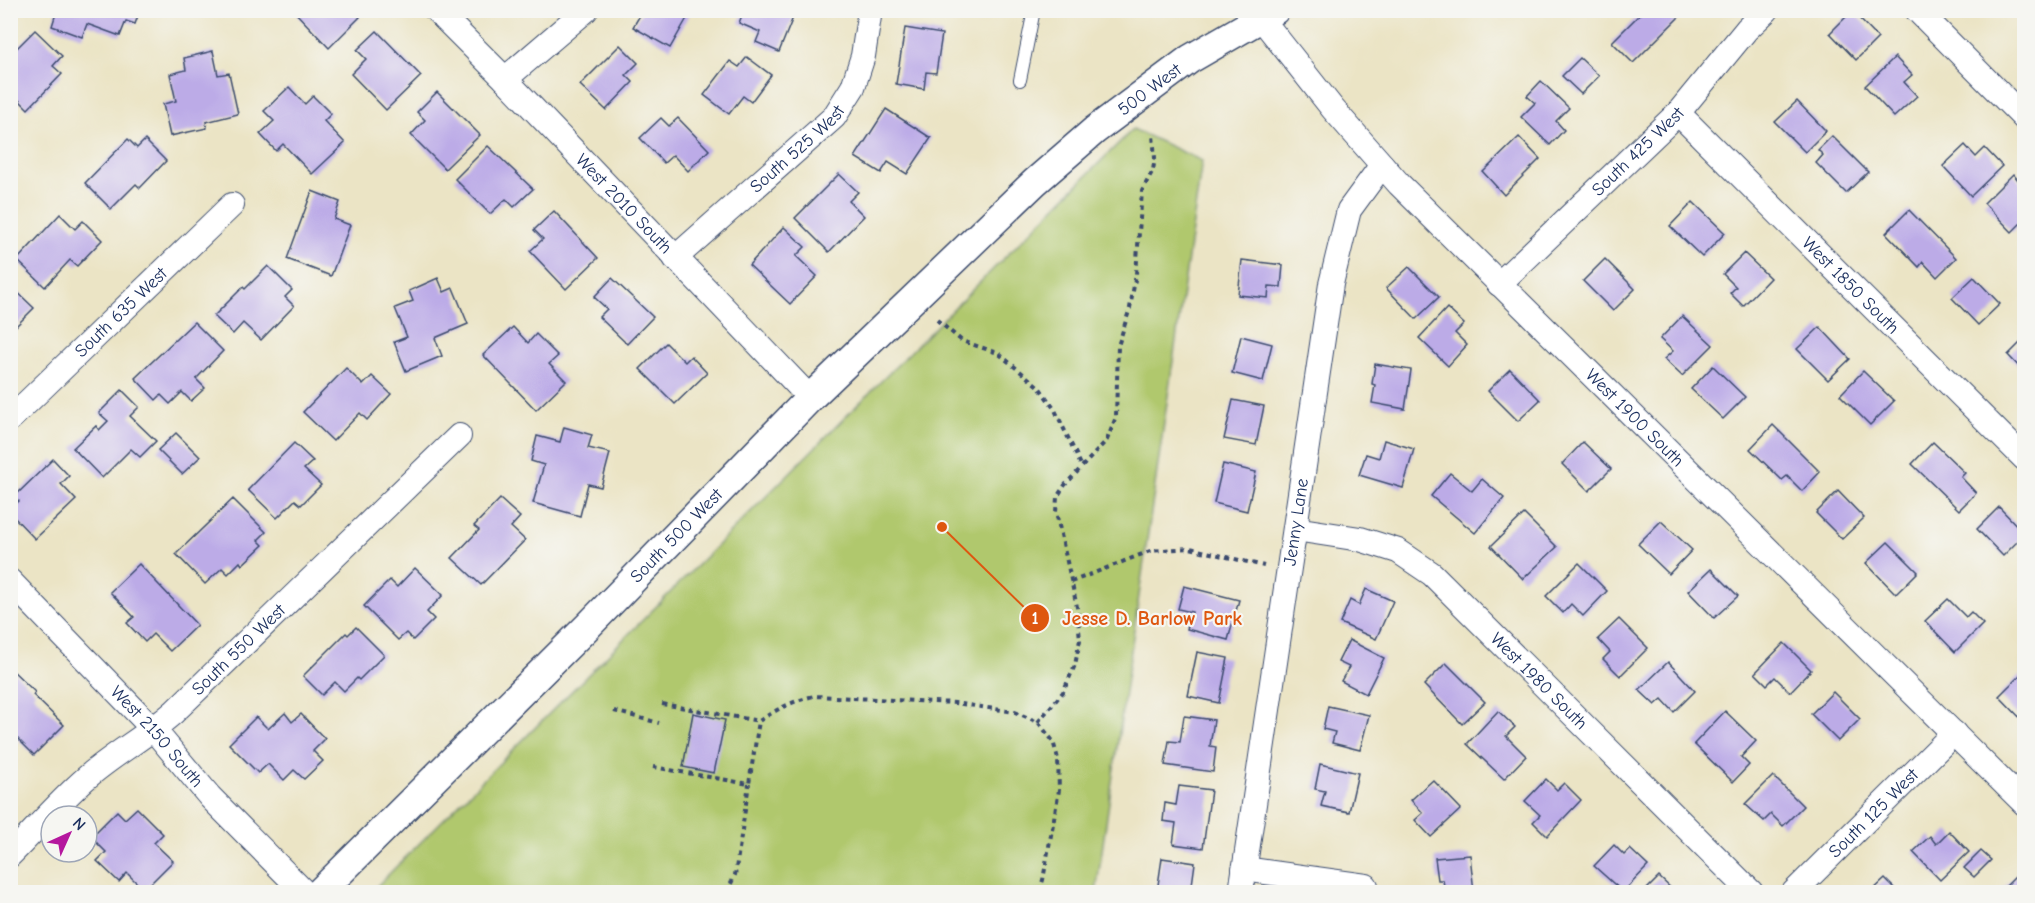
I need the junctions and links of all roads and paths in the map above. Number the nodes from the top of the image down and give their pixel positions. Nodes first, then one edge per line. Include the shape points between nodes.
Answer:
1 (436, 10) edge
2 (585, 10) edge
3 (870, 10) edge
4 (1034, 10) edge
5 (1767, 10) edge
6 (1917, 10) edge
7 (1268, 14) edge
8 (505, 79) junction
9 (1020, 80) dead end
10 (1678, 113) junction
11 (2025, 118) edge
12 (1153, 135) dead end
13 (1382, 165) junction
14 (1035, 182) joint
15 (232, 205) dead end
16 (675, 258) junction
17 (1499, 284) junction
18 (937, 320) dead end
19 (810, 398) junction
20 (10, 419) edge
21 (459, 436) dead end
22 (2025, 458) edge
23 (1082, 467) junction
24 (1295, 529) junction
25 (1264, 566) dead end
26 (10, 581) edge
27 (1071, 582) junction
28 (662, 704) dead end
29 (614, 711) dead end
30 (759, 721) junction
31 (1038, 722) junction
32 (659, 723) dead end
33 (154, 730) junction
34 (1954, 733) junction
35 (653, 767) dead end
36 (749, 784) junction
37 (2025, 803) edge
38 (10, 855) edge
39 (1244, 869) junction
40 (1366, 886) dead end
41 (304, 892) edge
42 (320, 892) edge
43 (727, 892) edge
44 (1039, 892) edge
45 (1241, 892) edge
46 (1751, 892) edge
47 (1794, 892) edge

1 - 8 street, West 2010 South
2 - 8 street
3 - 16 street, South 525 West via 863,56 853,87 834,117
4 - 9 lane
5 - 10 street, South 425 West
6 - 11 street
7 - 13 street, West 1900 South via 1333,109
7 - 14 street, 500 West via 1190,59 1095,130
8 - 16 street, West 2010 South
10 - 17 street, South 425 West
10 - 22 street, West 1850 South
12 - 23 path via 1154,170 1142,192 1136,274 1118,346 1116,417 1107,440
13 - 17 street, West 1900 South
13 - 24 street, Jenny Lane via 1348,210 1331,284
14 - 19 street, South 500 West
15 - 20 street, South 635 West
16 - 19 street, West 2010 South
17 - 34 street, West 1900 South
18 - 23 path via 962,341 998,353 1039,387 1055,410
19 - 42 street, South 500 West
21 - 33 street, South 550 West
23 - 27 path via 1057,497 1056,512
24 - 39 street, Jenny Lane
24 - 46 street, West 1980 South via 1360,539 1398,550 1432,574
25 - 27 path via 1190,548 1150,550
26 - 33 street, West 2150 South
27 - 31 path via 1080,640 1075,665 1063,692
28 - 30 path
29 - 32 path
30 - 31 path via 786,705 814,696 955,703 1015,712
30 - 36 path
31 - 44 path via 1053,741 1059,790
33 - 38 street, South 550 West via 85,779
33 - 41 street, West 2150 South via 210,797
34 - 37 street, West 1900 South
34 - 47 street, South 125 West
35 - 36 path
36 - 43 path via 735,875
39 - 40 street
39 - 45 street, Jenny Lane

